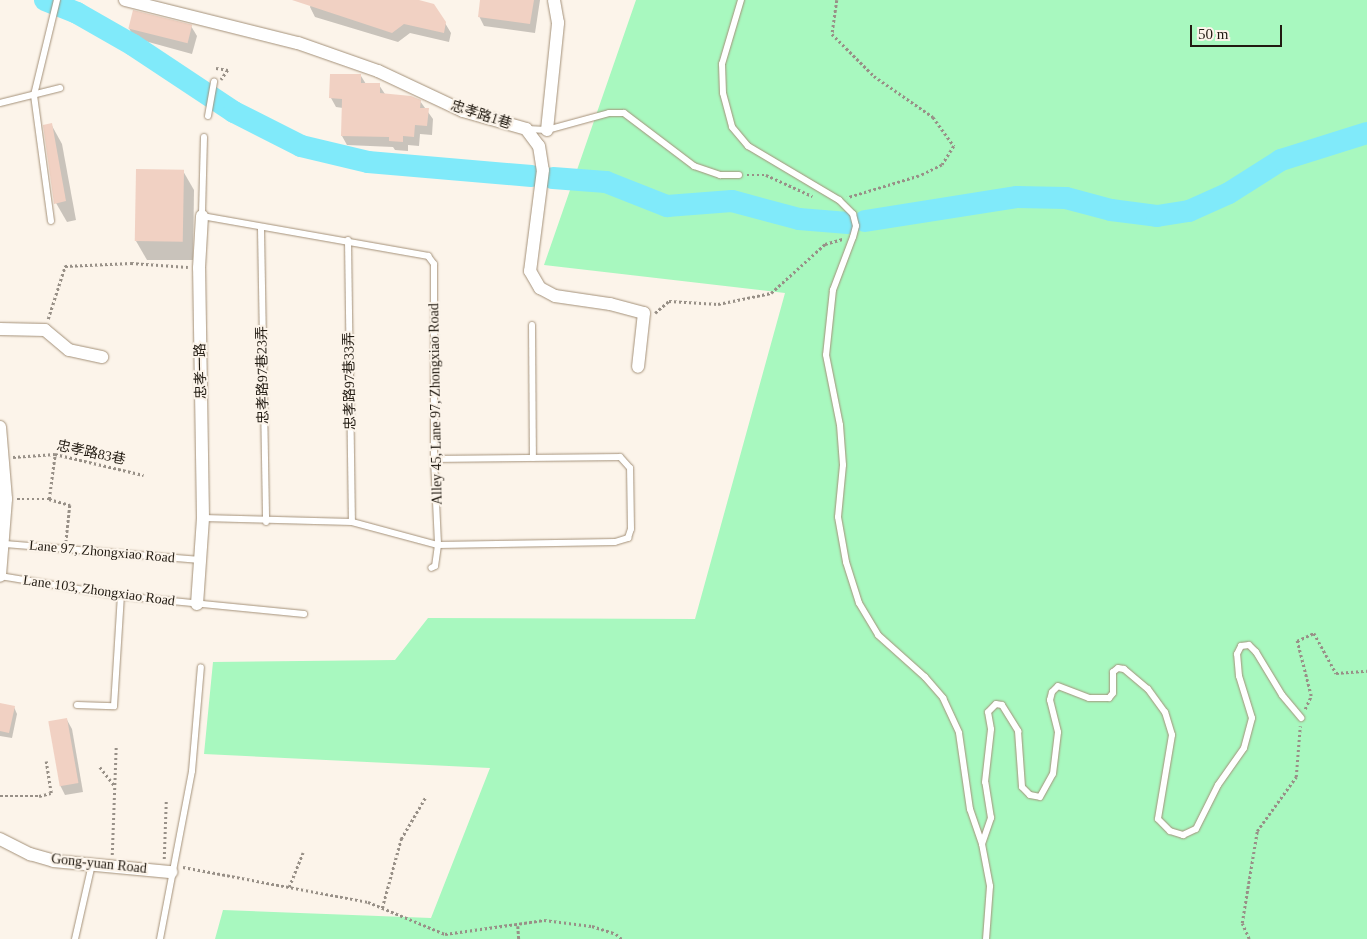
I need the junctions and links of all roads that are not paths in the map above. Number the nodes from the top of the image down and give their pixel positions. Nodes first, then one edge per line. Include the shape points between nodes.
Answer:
1 (57, 0) edge
2 (125, 0) edge
3 (554, 0) edge
4 (741, 0) edge
5 (214, 82) road end
6 (60, 88) dead end
7 (34, 94) junction
8 (0, 103) edge
9 (208, 116) dead end
10 (526, 130) junction
11 (548, 130) junction
12 (204, 137) dead end
13 (739, 175) road end
14 (202, 216) junction
15 (51, 221) dead end
16 (261, 229) junction
17 (348, 240) junction
18 (532, 325) dead end
19 (0, 329) edge
20 (102, 357) dead end
21 (638, 367) dead end
22 (0, 427) edge
23 (533, 458) junction
24 (434, 460) junction
25 (203, 518) junction
26 (266, 522) junction
27 (352, 522) junction
28 (5, 544) junction
29 (438, 545) junction
30 (200, 560) junction
31 (431, 568) dead end
32 (0, 576) edge
33 (121, 596) junction
34 (197, 604) junction
35 (304, 614) dead end
36 (201, 667) dead end
37 (77, 705) dead end
38 (1302, 718) road end
39 (0, 839) edge
40 (982, 844) junction
41 (92, 864) junction
42 (168, 872) junction
43 (75, 939) edge
44 (160, 939) edge
45 (986, 939) edge

1 - 7 lane
2 - 10 street, 忠孝路1巷 via 298,43 378,71 463,111
3 - 11 street via 558,23
4 - 40 lane via 722,64 723,93 732,127 748,146 839,200 853,214 856,226 833,290 826,355 840,425 843,465 838,517 846,562 859,603 878,635 925,677 943,698 959,733 970,809
5 - 9 lane
6 - 7 lane
7 - 8 lane
7 - 15 lane
10 - 11 lane
10 - 21 street, 忠孝路1巷 via 539,146 543,170 530,271 540,288 555,296 644,313
11 - 13 lane via 609,113 624,113 694,166 720,175
12 - 14 lane, 忠孝一路
14 - 16 lane
14 - 25 street, 忠孝一路 via 199,268
16 - 17 lane
16 - 26 lane, 忠孝路97巷23弄
17 - 24 lane, Alley 45, Lane 97, Zhongxiao Road via 428,256 434,264
17 - 27 lane, 忠孝路97巷33弄
18 - 23 lane
19 - 20 street via 45,330 69,350
22 - 28 street via 6,499
23 - 24 lane
23 - 29 lane via 620,457 630,468 632,529 628,538 616,542
24 - 29 lane, Alley 45, Lane 97, Zhongxiao Road
25 - 26 lane
25 - 30 street, 忠孝一路
26 - 27 lane
27 - 29 lane
28 - 30 lane, Lane 97, Zhongxiao Road
28 - 32 street
29 - 31 lane, Alley 45, Lane 97, Zhongxiao Road via 435,566
30 - 34 street, 忠孝一路
32 - 33 lane, Lane 103, Zhongxiao Road
33 - 34 lane, Lane 103, Zhongxiao Road
33 - 37 lane via 114,706
34 - 35 lane, Lane 103, Zhongxiao Road
36 - 42 lane via 192,771
38 - 40 lane via 1282,695 1256,652 1249,644 1242,646 1237,654 1239,676 1252,718 1244,748 1218,785 1196,829 1183,835 1170,831 1158,819 1172,735 1165,712 1148,689 1124,669 1118,668 1113,672 1113,693 1109,698 1089,698 1058,686 1052,692 1050,700 1058,732 1053,774 1040,796 1030,796 1022,787 1018,731 1002,705 996,704 988,712 991,729 986,782 991,818
39 - 41 street, Gong-yuan Road via 30,854
40 - 45 lane via 990,886
41 - 42 street, Gong-yuan Road
41 - 43 lane
42 - 44 lane

